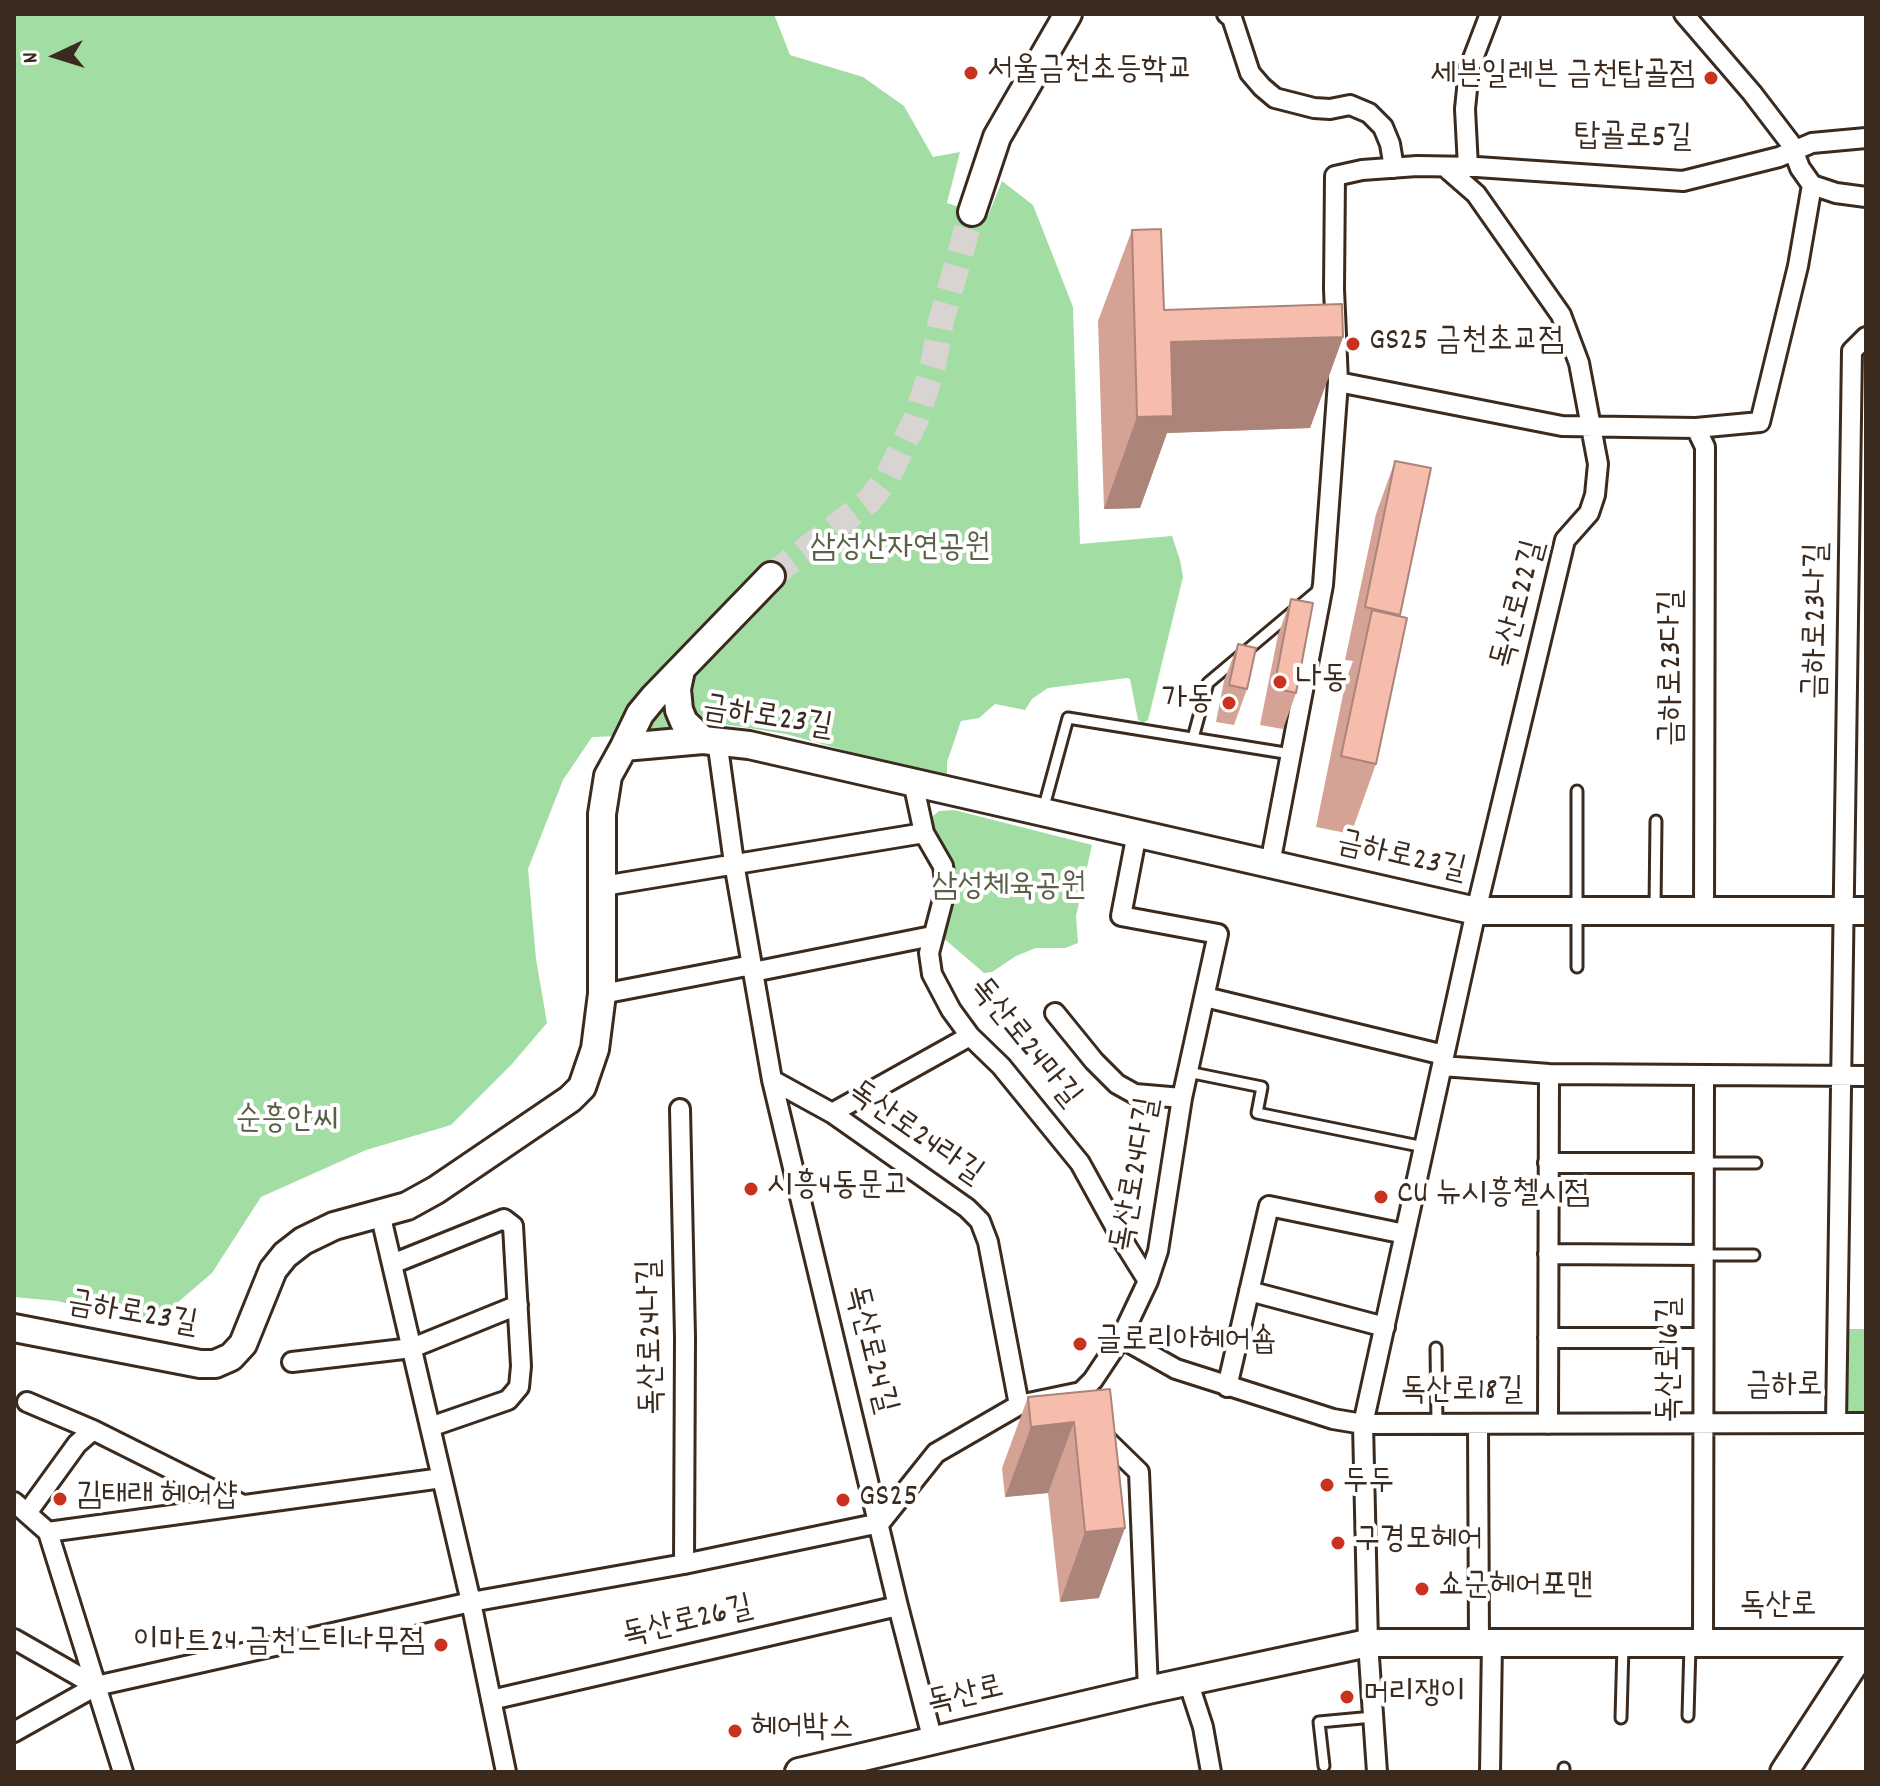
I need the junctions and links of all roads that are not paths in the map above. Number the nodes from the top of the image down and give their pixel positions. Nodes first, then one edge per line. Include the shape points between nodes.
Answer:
1 (1227, 14) edge
2 (1490, 14) edge
3 (1684, 14) edge
4 (1069, 15) edge
5 (1866, 138) edge
6 (1794, 152) junction
7 (1445, 167) junction
8 (1468, 167) junction
9 (1394, 168) junction
10 (1812, 185) junction
11 (1866, 197) edge
12 (972, 212) tunnel mouth
13 (1866, 337) edge
14 (1338, 382) junction
15 (1592, 428) junction
16 (1696, 428) junction
17 (771, 576) tunnel mouth
18 (1323, 585) junction
19 (681, 670) junction
20 (1193, 738) junction
21 (710, 740) junction
22 (624, 747) junction
23 (1291, 754) junction
24 (913, 782) junction
25 (1577, 791) dead end
26 (1043, 812) junction
27 (1656, 821) dead end
28 (924, 833) junction
29 (1137, 833) junction
30 (734, 863) junction
31 (1270, 864) junction
32 (603, 886) junction
33 (1476, 911) junction
34 (1576, 911) junction
35 (1655, 911) junction
36 (1704, 911) junction
37 (1856, 911) edge
38 (932, 936) junction
39 (1577, 967) dead end
40 (753, 968) junction
41 (602, 994) junction
42 (1205, 997) junction
43 (1055, 1013) dead end
44 (970, 1036) junction
45 (1443, 1060) junction
46 (1188, 1072) junction
47 (1549, 1074) junction
48 (1842, 1076) junction
49 (1866, 1076) edge
50 (1704, 1077) junction
51 (772, 1080) junction
52 (1182, 1098) junction
53 (680, 1109) dead end
54 (832, 1113) junction
55 (1424, 1147) junction
56 (1548, 1163) junction
57 (1703, 1163) junction
58 (1756, 1163) dead end
59 (380, 1213) junction
60 (1405, 1234) junction
61 (1548, 1254) junction
62 (1703, 1255) junction
63 (1754, 1255) dead end
64 (392, 1264) junction
65 (1148, 1281) junction
66 (1249, 1291) junction
67 (518, 1305) junction
68 (1385, 1327) junction
69 (14, 1328) edge
70 (1121, 1338) junction
71 (1548, 1338) junction
72 (1703, 1338) junction
73 (412, 1348) junction
74 (1436, 1348) dead end
75 (292, 1362) dead end
76 (1227, 1387) junction
77 (27, 1402) dead end
78 (1019, 1405) junction
79 (1072, 1406) junction
80 (1702, 1423) junction
81 (1836, 1423) junction
82 (1866, 1423) edge
83 (1363, 1424) junction
84 (1437, 1424) junction
85 (1478, 1424) junction
86 (1548, 1424) junction
87 (430, 1427) junction
88 (93, 1430) junction
89 (442, 1478) junction
90 (243, 1505) junction
91 (20, 1508) edge
92 (880, 1523) junction
93 (48, 1532) junction
94 (684, 1564) junction
95 (471, 1602) junction
96 (898, 1606) junction
97 (14, 1639) edge
98 (1368, 1643) junction
99 (1486, 1643) junction
100 (1623, 1643) junction
101 (1696, 1643) junction
102 (1866, 1645) edge
103 (1188, 1681) junction
104 (96, 1686) junction
105 (1148, 1690) junction
106 (491, 1700) junction
107 (1688, 1716) dead end
108 (1373, 1717) junction
109 (1621, 1718) dead end
110 (14, 1732) edge
111 (933, 1741) junction
112 (863, 1764) edge
113 (1324, 1766) dead end
114 (123, 1772) edge
115 (506, 1772) edge
116 (799, 1772) edge
117 (1211, 1772) edge
118 (1377, 1772) edge
119 (1490, 1772) edge
120 (1784, 1772) edge

1 - 9 street via 1250,73 1262,87 1275,98 1314,108 1350,105 1369,113 1383,127
2 - 8 street via 1469,69
3 - 6 street
4 - 12 street via 997,137
5 - 6 street, 탑골로5길 via 1812,143
6 - 8 street, 탑골로5길 via 1683,181
6 - 10 street
7 - 8 street, 탑골로5길
7 - 9 street, 탑골로5길
7 - 15 street, 독산로22길 via 1476,194 1561,315 1579,363
9 - 14 street, 탑골로5길 via 1335,176
10 - 11 street
10 - 16 street via 1760,422
13 - 37 street, 금하로23나길 via 1852,351
14 - 15 street
14 - 18 street
15 - 16 street
15 - 33 street, 독산로22길 via 1598,464 1595,495 1589,513 1565,540
16 - 36 street, 금하로23다길 via 1705,447
17 - 19 street
18 - 20 lane via 1208,683
18 - 23 street
19 - 21 street via 679,710 684,722
19 - 22 street via 640,714
20 - 23 lane
20 - 26 lane via 1068,718
21 - 22 street, 금하로23길
21 - 24 street, 금하로23길
21 - 30 street, 독산로24길
22 - 32 street, 금하로23길 via 608,776 604,801
23 - 31 street
24 - 26 street, 금하로23길
24 - 28 street, 독산로24마길
25 - 34 lane
26 - 29 street, 금하로23길
27 - 35 lane
28 - 30 street
28 - 38 street, 독산로24마길 via 943,866 946,888
29 - 31 street, 금하로23길
29 - 42 street, 독산로24다길 via 1121,916 1218,934
30 - 32 street
30 - 40 street, 독산로24길
31 - 33 street, 금하로23길
32 - 41 street, 금하로23길
33 - 34 street, 금하로23길
33 - 45 street, 독산로22길
34 - 35 street, 금하로23길
34 - 39 lane
35 - 36 street, 금하로23길
36 - 37 street, 금하로23길
37 - 48 street, 금하로23나길
38 - 40 street
38 - 44 street, 독산로24마길 via 932,974
40 - 41 street
40 - 51 street, 독산로24길
41 - 59 street, 금하로23길 via 588,1073 570,1099 436,1190
42 - 45 street
42 - 46 street, 독산로24다길
43 - 52 street via 1117,1084 1135,1094
44 - 54 street
44 - 65 street, 독산로24마길 via 1080,1163
45 - 47 street
45 - 55 street, 독산로22길
46 - 52 street, 독산로24다길
46 - 55 lane via 1262,1087 1257,1113
47 - 50 street
47 - 56 street
48 - 49 street
48 - 50 street
48 - 81 street, 금하로23나길
50 - 57 street, 독산로16길
51 - 54 street, 독산로24라길
51 - 92 street, 독산로24길
52 - 65 street, 독산로24다길 via 1158,1251
53 - 94 street, 독산로24나길
54 - 78 street, 독산로24라길 via 980,1221
55 - 60 street, 독산로22길
56 - 57 street
56 - 61 street
57 - 58 lane
57 - 62 street, 독산로16길
59 - 64 street
59 - 69 street, 금하로23길 via 334,1226 285,1255 266,1284 243,1344 215,1364
60 - 66 street via 1269,1206
60 - 68 street, 독산로22길
61 - 62 street
61 - 71 street
62 - 63 lane
62 - 72 street, 독산로16길
64 - 67 street via 504,1219 513,1226 516,1243
64 - 73 street
65 - 70 street, 독산로24다길
66 - 68 street
66 - 76 street
67 - 73 street
67 - 87 street via 519,1387 508,1400
68 - 83 street, 독산로22길
70 - 76 street, 독산로18길 via 1176,1369
70 - 79 street, 독산로24다길
71 - 72 street
71 - 86 street
72 - 80 street, 독산로16길
73 - 75 street
73 - 87 street
74 - 84 lane
76 - 83 street, 독산로18길
77 - 88 street
78 - 79 street, 독산로24다길
78 - 92 street, 독산로24다길 via 936,1453
79 - 105 street via 1139,1472
80 - 81 street, 금하로
80 - 86 street, 독산로18길
80 - 101 street, 독산로16길
81 - 82 street, 금하로
83 - 84 street, 독산로18길
83 - 98 street, 독산로22길
84 - 85 street, 독산로18길
85 - 86 street, 독산로18길
85 - 99 street
87 - 89 street
88 - 90 street
88 - 91 street
89 - 90 street
89 - 95 street
90 - 93 street
91 - 93 street
92 - 94 street
92 - 96 street, 독산로24길
93 - 104 street
94 - 95 street
95 - 104 street
95 - 106 street
96 - 106 street, 독산로26길
96 - 111 street, 독산로24길
97 - 104 street
98 - 99 street, 독산로
98 - 103 street, 독산로
98 - 108 street, 독산로22길
99 - 100 street, 독산로
99 - 119 street
100 - 101 street, 독산로
100 - 109 lane
101 - 102 street, 독산로
101 - 107 lane
102 - 120 street
103 - 105 street, 독산로
103 - 117 street
104 - 110 street
104 - 114 street
105 - 111 street, 독산로
106 - 115 street
108 - 113 lane via 1319,1722
108 - 118 street, 독산로22길
111 - 112 street, 독산로
112 - 116 street, 독산로

